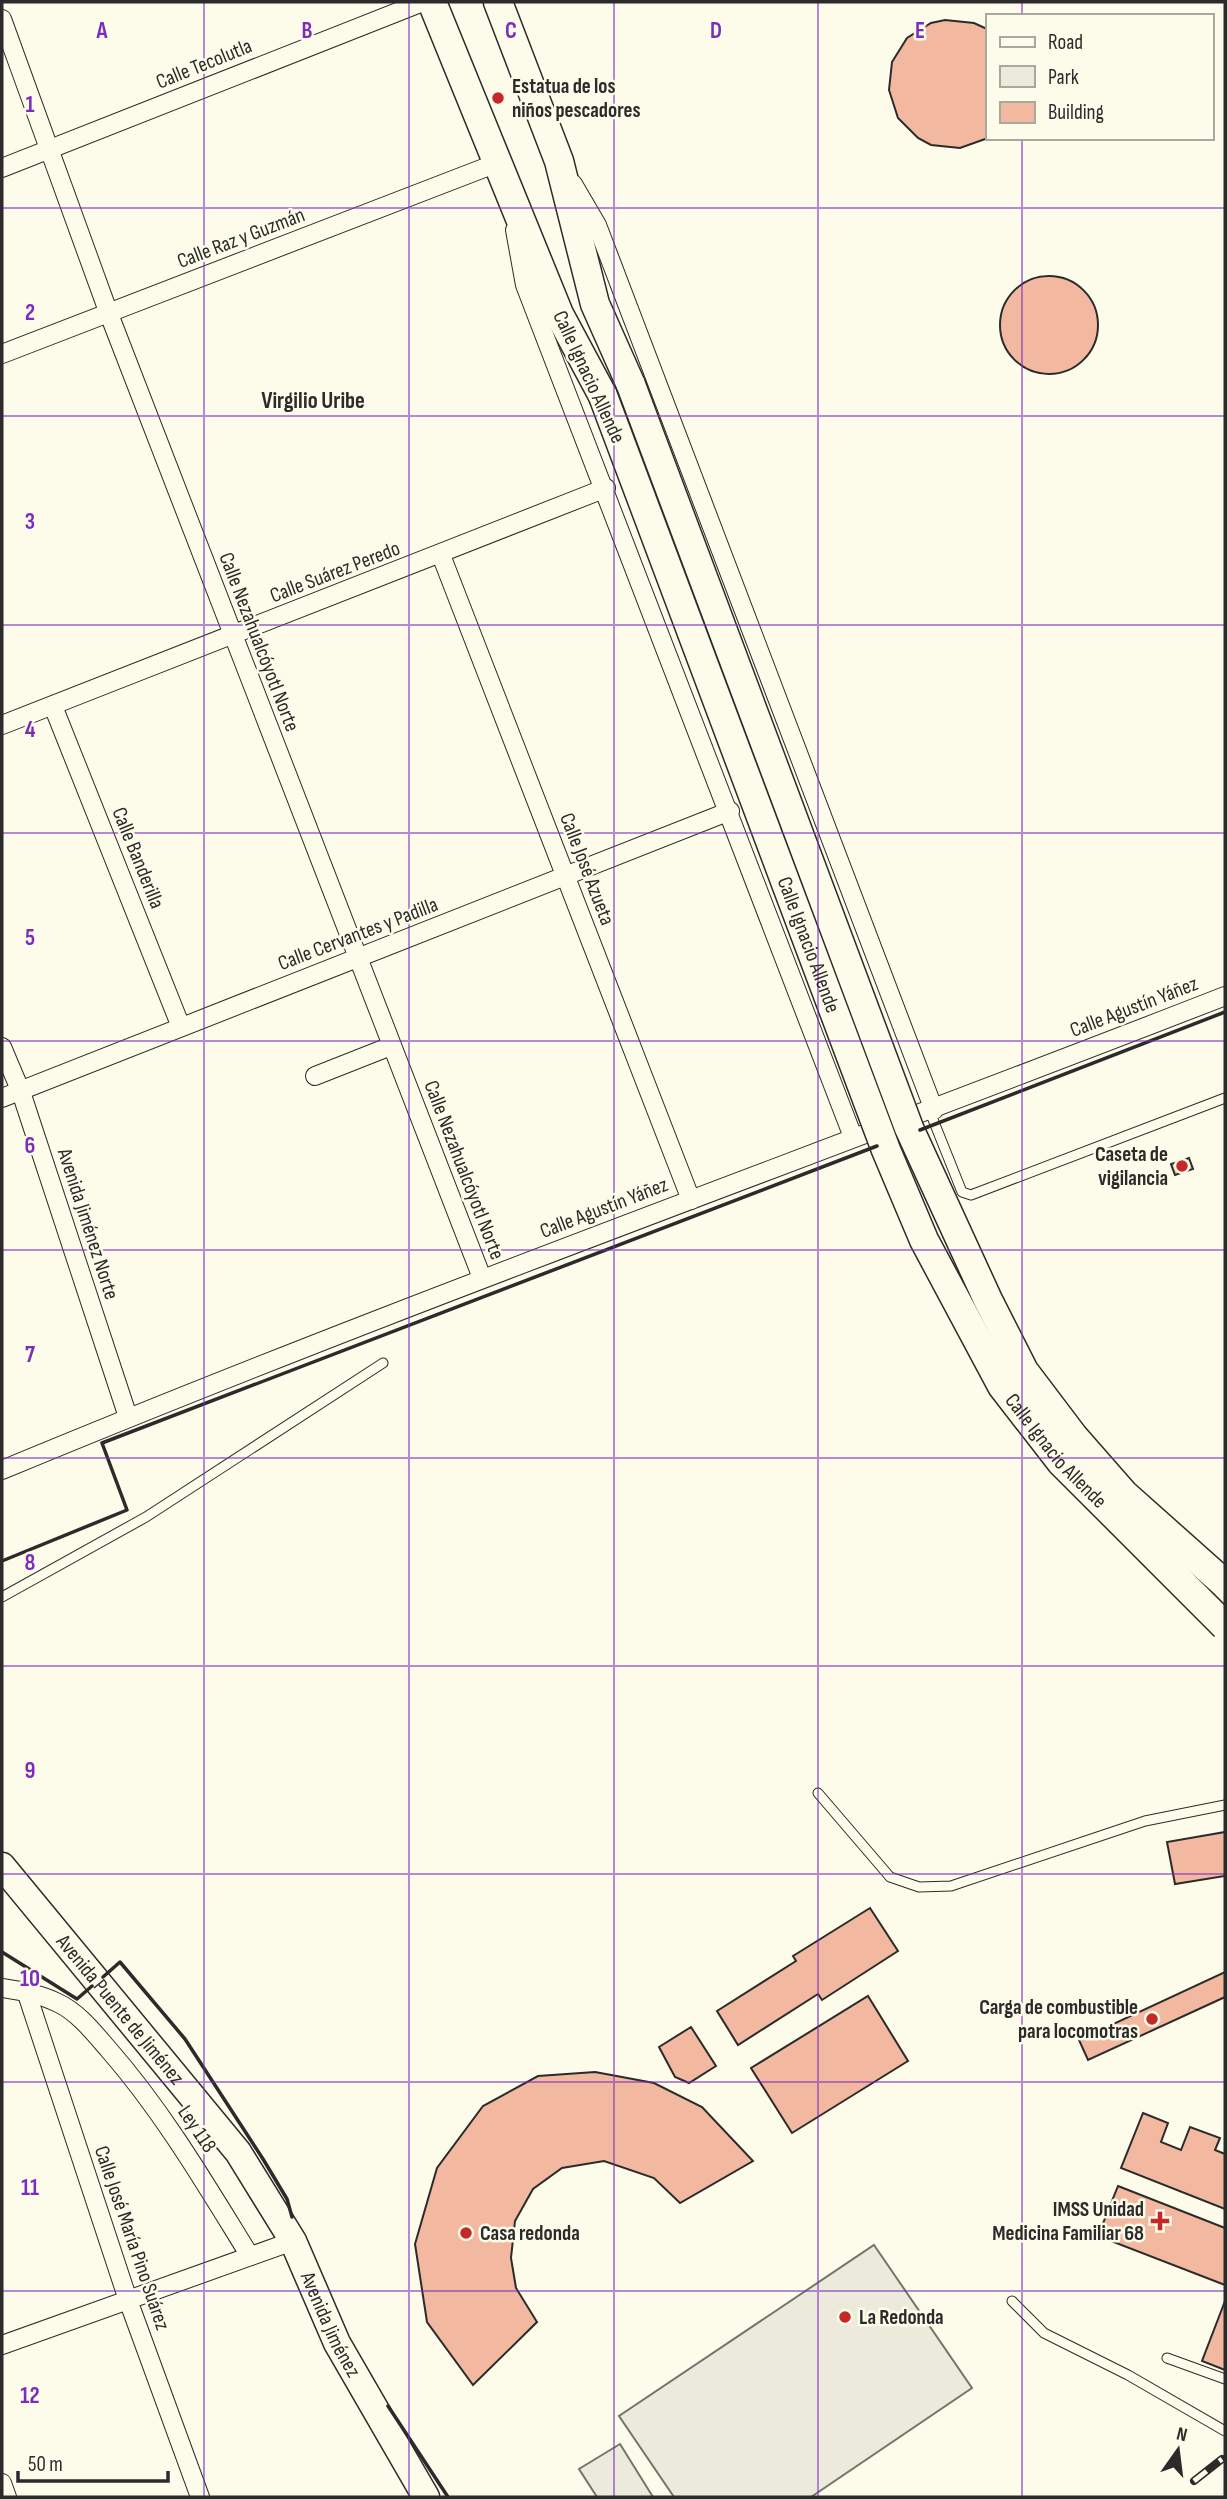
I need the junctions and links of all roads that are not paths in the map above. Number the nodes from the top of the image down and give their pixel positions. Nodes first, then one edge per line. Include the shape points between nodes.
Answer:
1 (423, 2) edge
2 (432, 2) edge
3 (498, 2) edge
4 (2, 19) edge
5 (50, 149) junction
6 (559, 161) junction
7 (496, 163) junction
8 (2, 168) edge
9 (507, 192) junction
10 (109, 314) junction
11 (2, 354) edge
12 (606, 488) junction
13 (441, 555) junction
14 (232, 636) junction
15 (53, 706) junction
16 (2, 725) edge
17 (730, 811) junction
18 (565, 876) junction
19 (357, 959) junction
20 (1225, 996) edge
21 (181, 1027) junction
22 (391, 1046) junction
23 (2, 1047) edge
24 (315, 1076) dead end
25 (21, 1092) junction
26 (2, 1098) edge
27 (1225, 1098) edge
28 (932, 1111) junction
29 (853, 1137) junction
30 (691, 1199) junction
31 (482, 1278) junction
32 (383, 1363) dead end
33 (128, 1417) junction
34 (2, 1470) edge
35 (1225, 1584) edge
36 (2, 1597) edge
37 (1225, 1626) edge
38 (818, 1793) dead end
39 (1225, 1805) edge
40 (2, 1866) edge
41 (2, 1988) edge
42 (26, 1992) junction
43 (238, 2152) joint
44 (293, 2241) junction
45 (250, 2256) junction
46 (128, 2300) junction
47 (1012, 2301) dead end
48 (2, 2345) edge
49 (1167, 2358) dead end
50 (1225, 2379) edge
51 (1225, 2431) edge
52 (2, 2483) edge
53 (7, 2497) edge
54 (200, 2497) edge
55 (426, 2497) edge

1 - 5 street, Calle Tecolutla
2 - 7 main road, Calle Ignacio Allende
3 - 6 main road, Calle Ignacio Allende
4 - 5 street, Calle Nezahualcóyotl Norte
5 - 8 street, Calle Tecolutla
5 - 10 street, Calle Nezahualcóyotl Norte
6 - 28 street, Calle Ignacio Allende via 597,225
6 - 35 main road, Calle Ignacio Allende, bridge via 595,304 631,385 909,1128 988,1300 1024,1371 1074,1437 1124,1494
7 - 9 main road, Calle Ignacio Allende
7 - 10 street, Calle Raz y Guzmán
9 - 12 street, Calle Ignacio Allende via 525,285
9 - 37 main road, Calle Ignacio Allende, bridge via 559,314 603,396 886,1150 924,1240 1002,1386 1061,1462
10 - 11 street, Calle Raz y Guzmán
10 - 14 street, Calle Nezahualcóyotl Norte
12 - 13 street, Calle Suárez Peredo
12 - 17 street, Calle Ignacio Allende
13 - 14 street, Calle Suárez Peredo
13 - 18 street, Calle José Azueta
14 - 15 street, Calle Suárez Peredo
14 - 19 street, Calle Nezahualcóyotl Norte
15 - 16 street, Calle Suárez Peredo
15 - 21 street, Calle Banderilla
17 - 18 street, Calle Cervantes y Padilla
17 - 29 street, Calle Ignacio Allende
18 - 19 street, Calle Cervantes y Padilla
18 - 30 street, Calle José Azueta
19 - 21 street, Calle Cervantes y Padilla
19 - 22 street, Calle Nezahualcóyotl Norte
20 - 28 street, Calle Agustín Yáñez
21 - 25 street, Calle Cervantes y Padilla
22 - 24 street
22 - 31 street, Calle Nezahualcóyotl Norte
23 - 25 street, Avenida Jiménez Norte
25 - 26 street, Calle Cervantes y Padilla
25 - 33 street, Avenida Jiménez Norte
27 - 28 lane via 971,1195 962,1192
28 - 29 street, Calle Agustín Yáñez
29 - 30 street, Calle Agustín Yáñez
30 - 31 street, Calle Agustín Yáñez
31 - 33 street, Calle Agustín Yáñez
32 - 36 lane via 146,1517
33 - 34 street, Calle Agustín Yáñez
38 - 39 lane via 890,1877 919,1887 951,1886 1145,1821
40 - 43 street, Avenida Puente de Jiménez
41 - 42 street, Ley 118
42 - 45 street, Ley 118 via 60,2003 90,2028 132,2077 179,2141
42 - 46 street, Calle José María Pino Suárez
43 - 44 street, Avenida Jiménez
44 - 45 street
44 - 55 street, Avenida Jiménez via 337,2343
45 - 46 street
46 - 48 street
46 - 54 street, Calle José María Pino Suárez
47 - 51 lane via 1044,2333
49 - 50 lane
52 - 53 street

